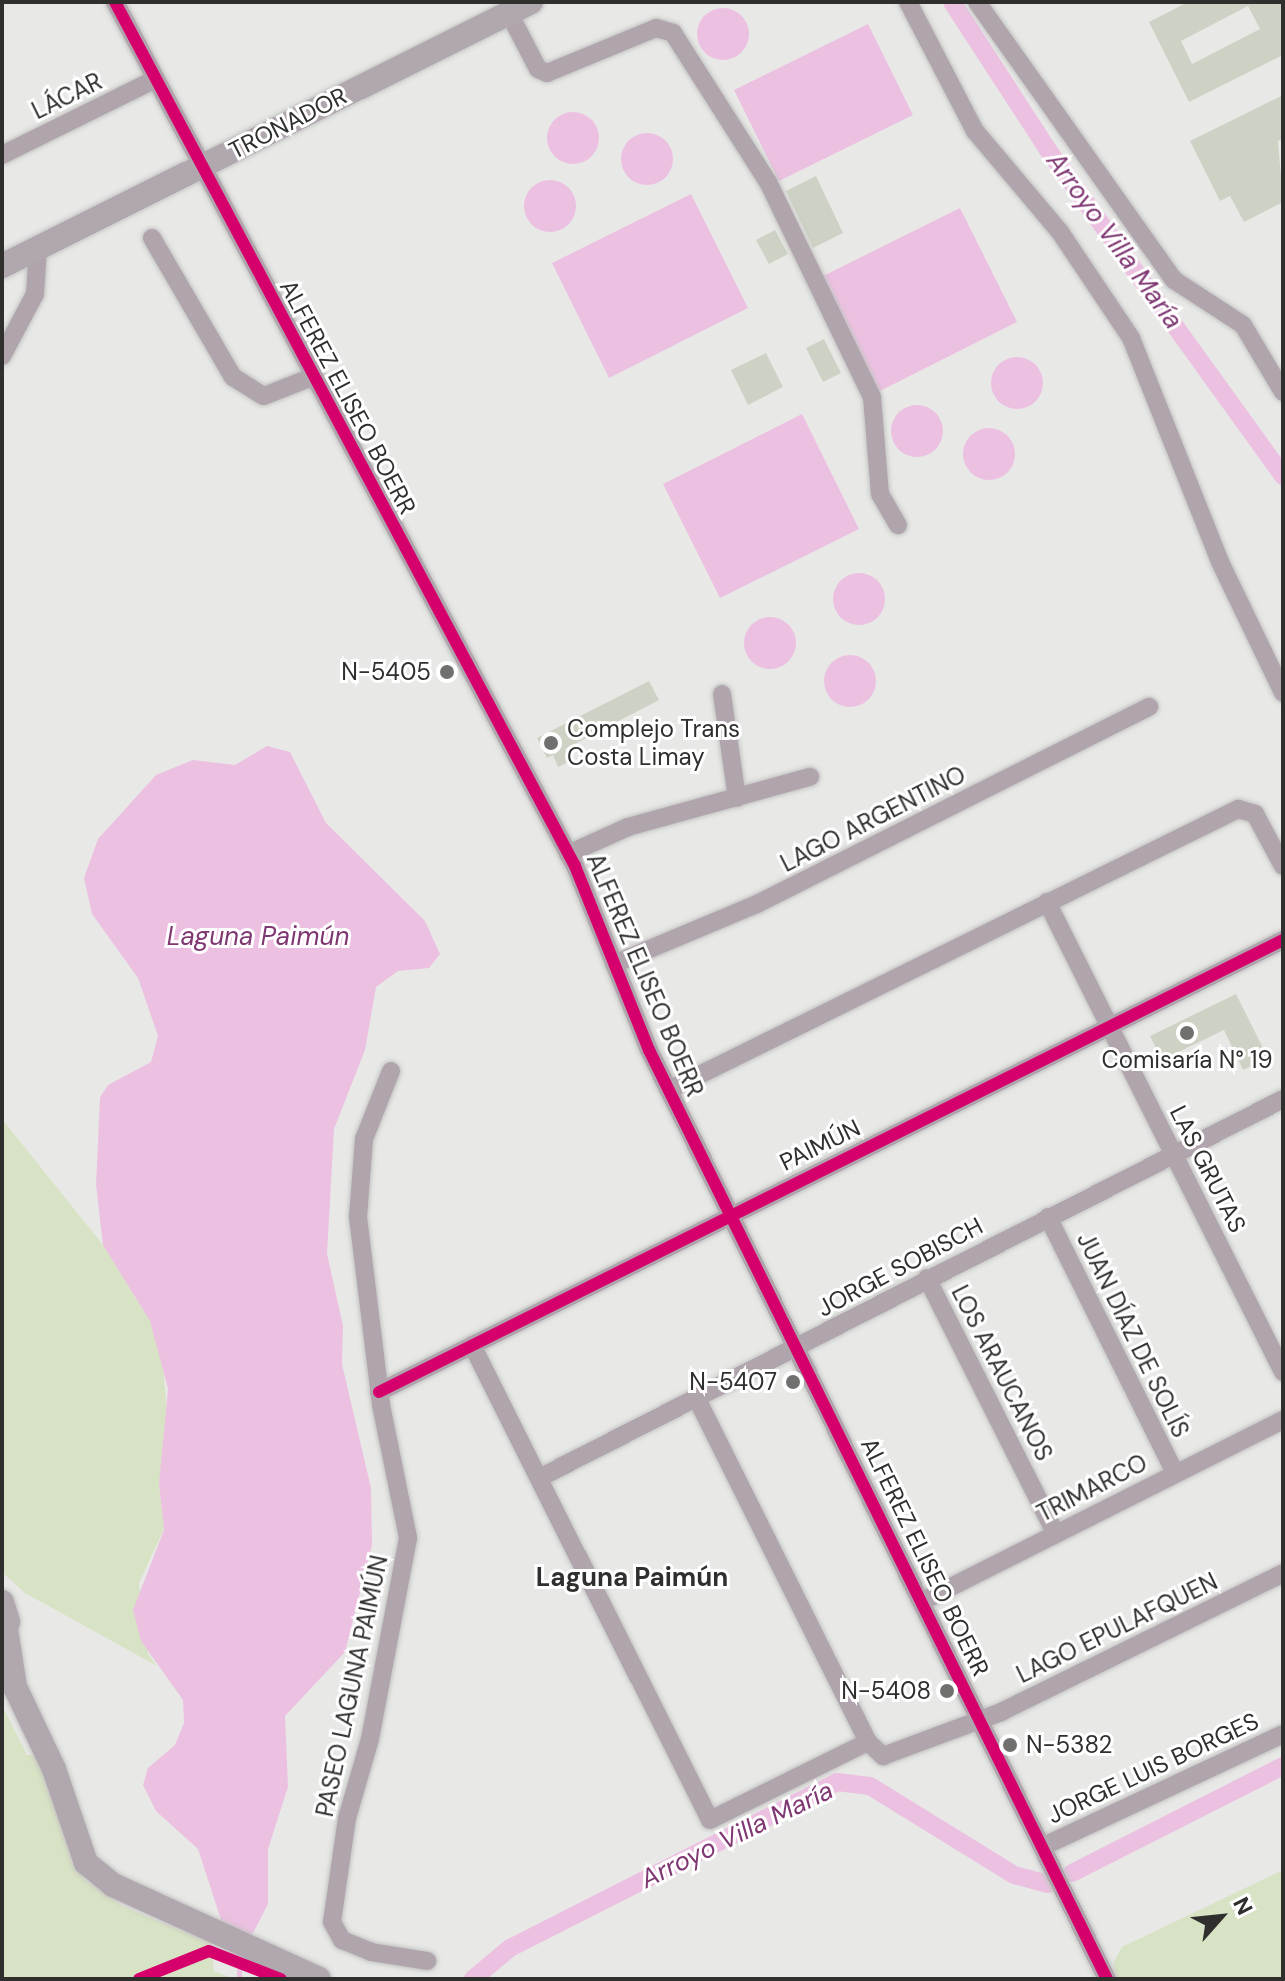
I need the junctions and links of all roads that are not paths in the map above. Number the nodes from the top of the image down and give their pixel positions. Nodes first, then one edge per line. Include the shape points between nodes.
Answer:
1 (115, 2) edge
2 (531, 2) edge
3 (908, 2) edge
4 (977, 2) edge
5 (509, 13) junction
6 (154, 80) junction
7 (2, 155) edge
8 (198, 168) junction
9 (152, 238) dead end
10 (38, 248) junction
11 (2, 266) edge
12 (2, 356) edge
13 (312, 377) junction
14 (1283, 392) edge
15 (898, 525) dead end
16 (1283, 693) edge
17 (722, 694) dead end
18 (1149, 707) dead end
19 (810, 777) dead end
20 (737, 798) junction
21 (568, 854) junction
22 (1283, 866) edge
23 (1047, 902) junction
24 (1283, 940) edge
25 (614, 964) junction
26 (1109, 1026) junction
27 (391, 1071) dead end
28 (669, 1090) junction
29 (1283, 1099) edge
30 (1174, 1154) junction
31 (731, 1214) junction
32 (1048, 1217) junction
33 (927, 1278) junction
34 (472, 1345) junction
35 (797, 1348) junction
36 (1283, 1372) edge
37 (379, 1392) junction
38 (697, 1399) junction
39 (1283, 1420) edge
40 (1175, 1473) junction
41 (539, 1478) junction
42 (1055, 1533) junction
43 (1283, 1573) edge
44 (923, 1601) junction
45 (2, 1602) edge
46 (4, 1632) edge
47 (7, 1669) edge
48 (981, 1718) junction
49 (1283, 1734) edge
50 (868, 1742) junction
51 (1044, 1846) junction
52 (427, 1961) dead end
53 (319, 1979) edge
54 (1107, 1979) edge

1 - 6 street, ALFEREZ ELISEO BOERR
2 - 5 main road, TRONADOR
3 - 16 street via 975,131 1060,232 1131,338 1227,579
4 - 14 street via 1174,280 1243,325
5 - 8 main road, TRONADOR
5 - 15 street via 538,69 547,73 656,28 673,33 768,182 872,397 880,494
6 - 7 street, LÁCAR
6 - 8 street, ALFEREZ ELISEO BOERR
8 - 10 main road, TRONADOR
8 - 13 street, ALFEREZ ELISEO BOERR
9 - 13 street via 233,377 264,396
10 - 11 main road, TRONADOR
10 - 12 street via 35,294
13 - 21 street, ALFEREZ ELISEO BOERR
17 - 20 street
18 - 25 street, LAGO ARGENTINO via 757,904
19 - 20 street
20 - 21 street via 620,830
21 - 25 street, ALFEREZ ELISEO BOERR
22 - 23 street via 1255,814 1238,809
23 - 26 street, LAS GRUTAS
23 - 28 street
24 - 26 street, PAIMÚN
25 - 28 street, ALFEREZ ELISEO BOERR
26 - 30 street, LAS GRUTAS
26 - 31 street, PAIMÚN
27 - 37 street, PASEO LAGUNA PAIMÚN via 368,1125 358,1183
28 - 31 street, ALFEREZ ELISEO BOERR
29 - 30 street, JORGE SOBISCH
30 - 32 street, JORGE SOBISCH
30 - 36 street, LAS GRUTAS
31 - 34 street, PAIMÚN
31 - 35 street, ALFEREZ ELISEO BOERR
32 - 33 street, JORGE SOBISCH
32 - 40 street, JUAN DÍAZ DE SOLÍS
33 - 35 street, JORGE SOBISCH
33 - 42 street, LOS ARAUCANOS
34 - 37 street, PAIMÚN
34 - 41 street
35 - 38 street, JORGE SOBISCH
35 - 44 street, ALFEREZ ELISEO BOERR
37 - 52 street, PASEO LAGUNA PAIMÚN via 405,1505 407,1550 370,1739 347,1818 332,1922 342,1940 371,1952
38 - 41 street, JORGE SOBISCH
38 - 50 street
39 - 40 street, TRIMARCO
40 - 42 street, TRIMARCO
41 - 50 street via 710,1820
42 - 44 street, TRIMARCO
43 - 48 street, LAGO EPULAFQUEN
44 - 48 street, ALFEREZ ELISEO BOERR
45 - 46 main road
46 - 47 main road
47 - 53 main road via 54,1769 80,1853 94,1871
48 - 50 street, LAGO EPULAFQUEN via 883,1756
48 - 51 street, ALFEREZ ELISEO BOERR
49 - 51 street, JORGE LUIS BORGES
51 - 54 street, ALFEREZ ELISEO BOERR

